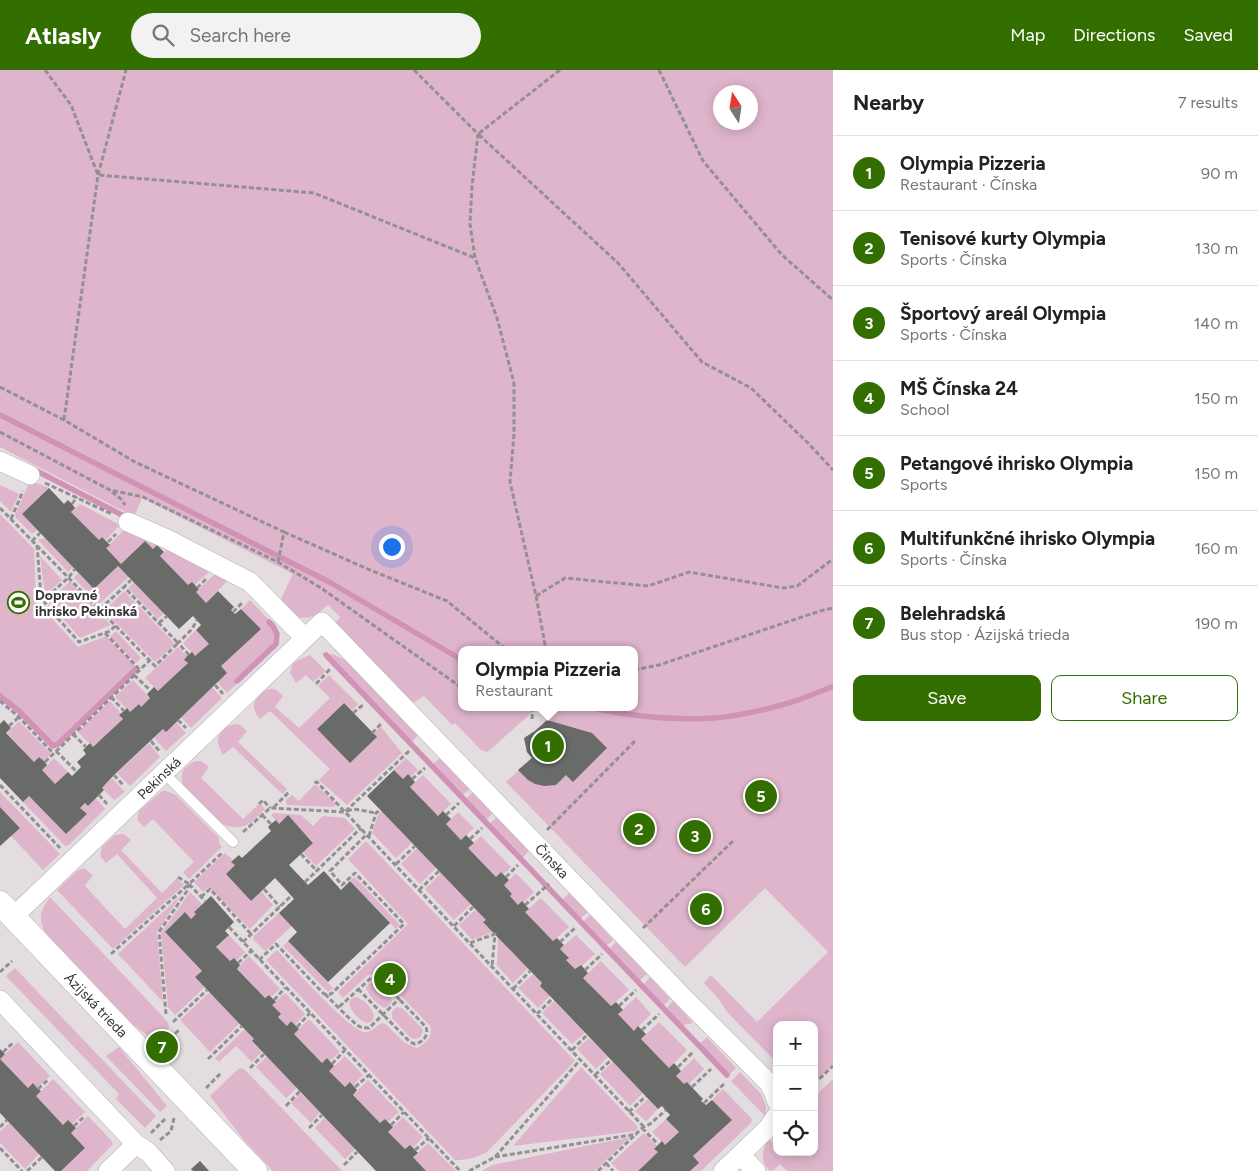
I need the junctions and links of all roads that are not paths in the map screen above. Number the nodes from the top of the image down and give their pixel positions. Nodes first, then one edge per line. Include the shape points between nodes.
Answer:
1 (0, 461) edge
2 (30, 475) road end
3 (128, 522) road end
4 (322, 622) joint
5 (305, 638) junction
6 (164, 765) junction
7 (233, 842) road end
8 (6, 910) edge
9 (0, 1000) edge
10 (773, 1091) edge
11 (773, 1121) edge
12 (142, 1148) junction
13 (740, 1155) junction
14 (108, 1171) edge
15 (165, 1171) edge
16 (255, 1171) edge
17 (723, 1171) edge
18 (756, 1171) edge

1 - 2 street
3 - 5 street via 250,582
4 - 5 street, Pekinská
4 - 10 street, Čínska
5 - 6 street, Pekinská
6 - 7 lane
6 - 8 street, Pekinská
8 - 16 street, Ázijská trieda
9 - 12 street
11 - 13 street
12 - 14 street
12 - 15 street
13 - 17 street
13 - 18 street

